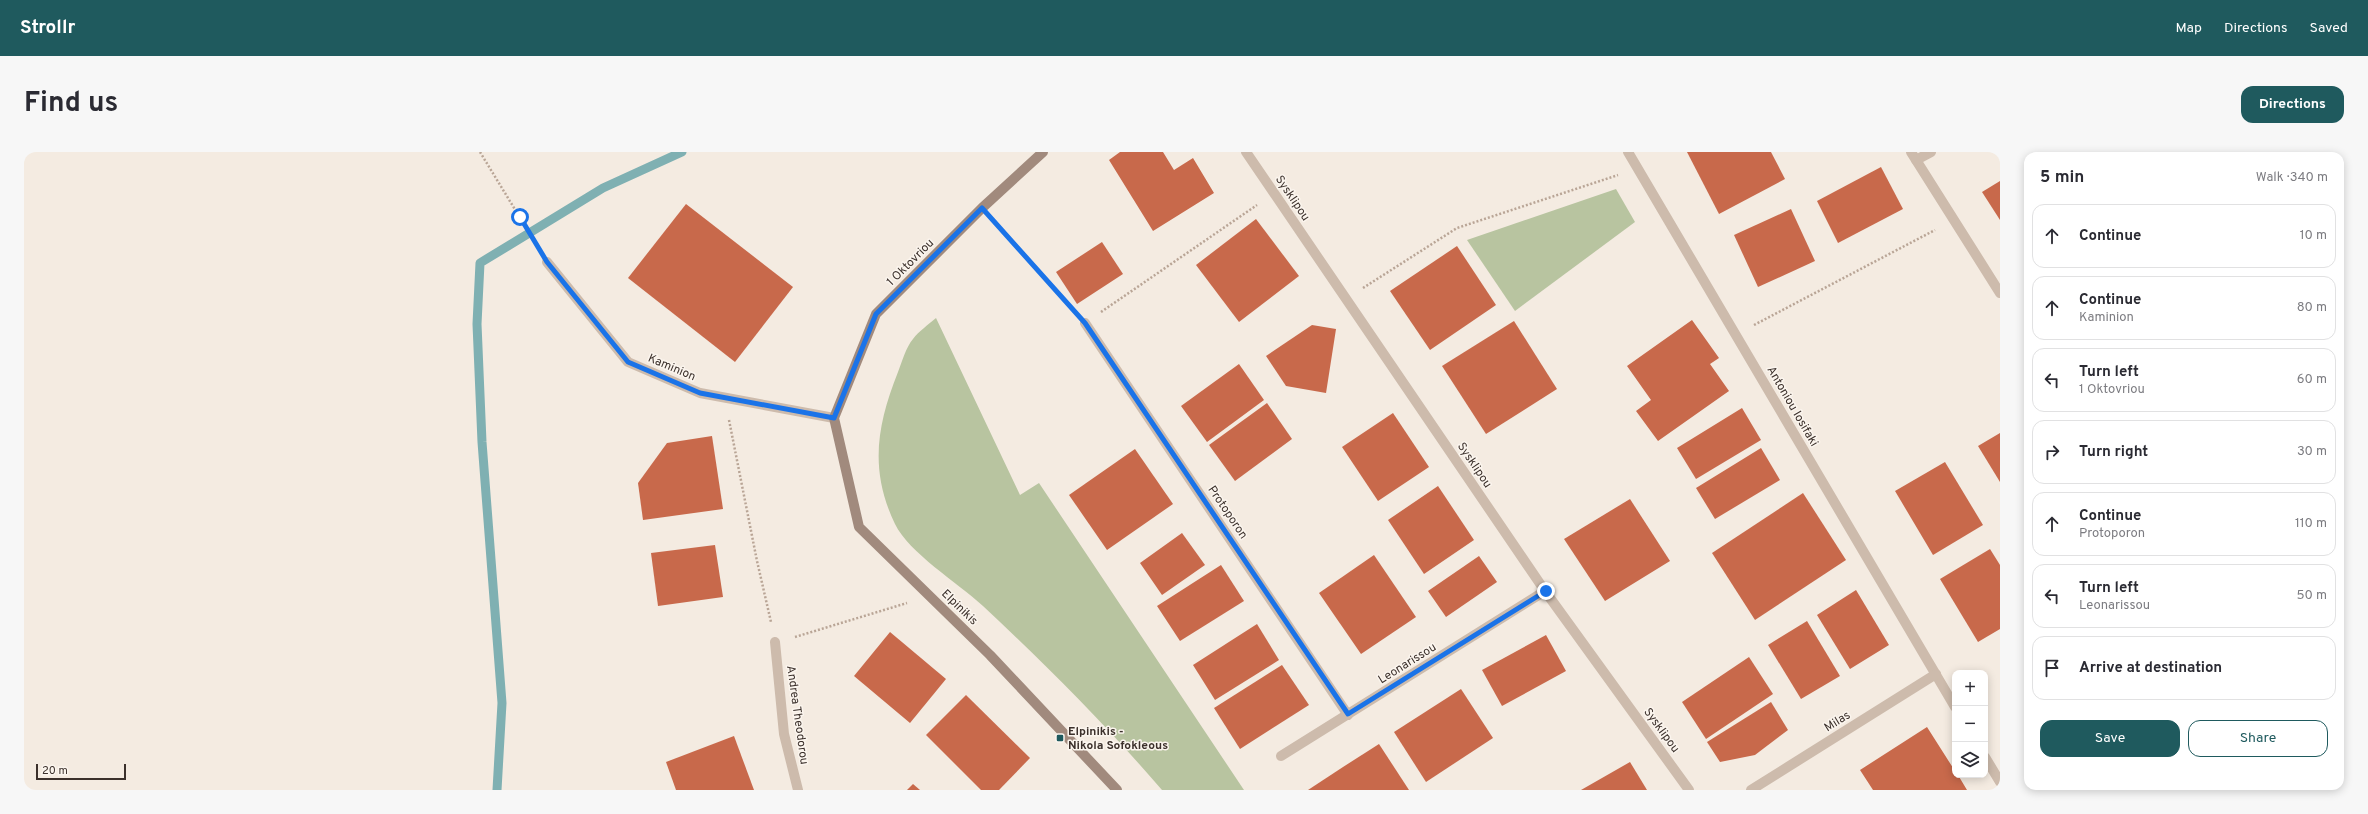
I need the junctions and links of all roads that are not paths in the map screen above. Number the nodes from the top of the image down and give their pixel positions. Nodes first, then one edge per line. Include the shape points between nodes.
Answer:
1 (1043, 152) edge
2 (1246, 152) edge
3 (1628, 152) edge
4 (1931, 152) edge
5 (1914, 156) edge
6 (547, 262) road end
7 (2000, 293) edge
8 (1085, 323) road end
9 (834, 418) junction
10 (1546, 591) junction
11 (775, 642) road end
12 (1936, 674) junction
13 (1954, 706) edge
14 (1348, 714) junction
15 (1282, 756) dead end
16 (1988, 762) edge
17 (2000, 782) edge
18 (798, 790) edge
19 (1117, 790) edge
20 (1689, 790) edge
21 (1751, 790) edge

1 - 9 street, 1 Oktovriou via 982,208 876,314
2 - 10 street, Sysklipou
3 - 12 street, Antoniou Iosifaki
4 - 5 street
5 - 7 street
6 - 9 street, Kaminion via 628,362 700,393
8 - 14 street, Protoporon
9 - 19 street, Elpinikis via 858,527 990,655
10 - 14 street, Leonarissou
10 - 20 street, Sysklipou
11 - 18 street, Andrea Theodorou via 784,734
12 - 13 street, Antoniou Iosifaki
12 - 21 street, Milas
14 - 15 street, Leonarissou
16 - 17 street

